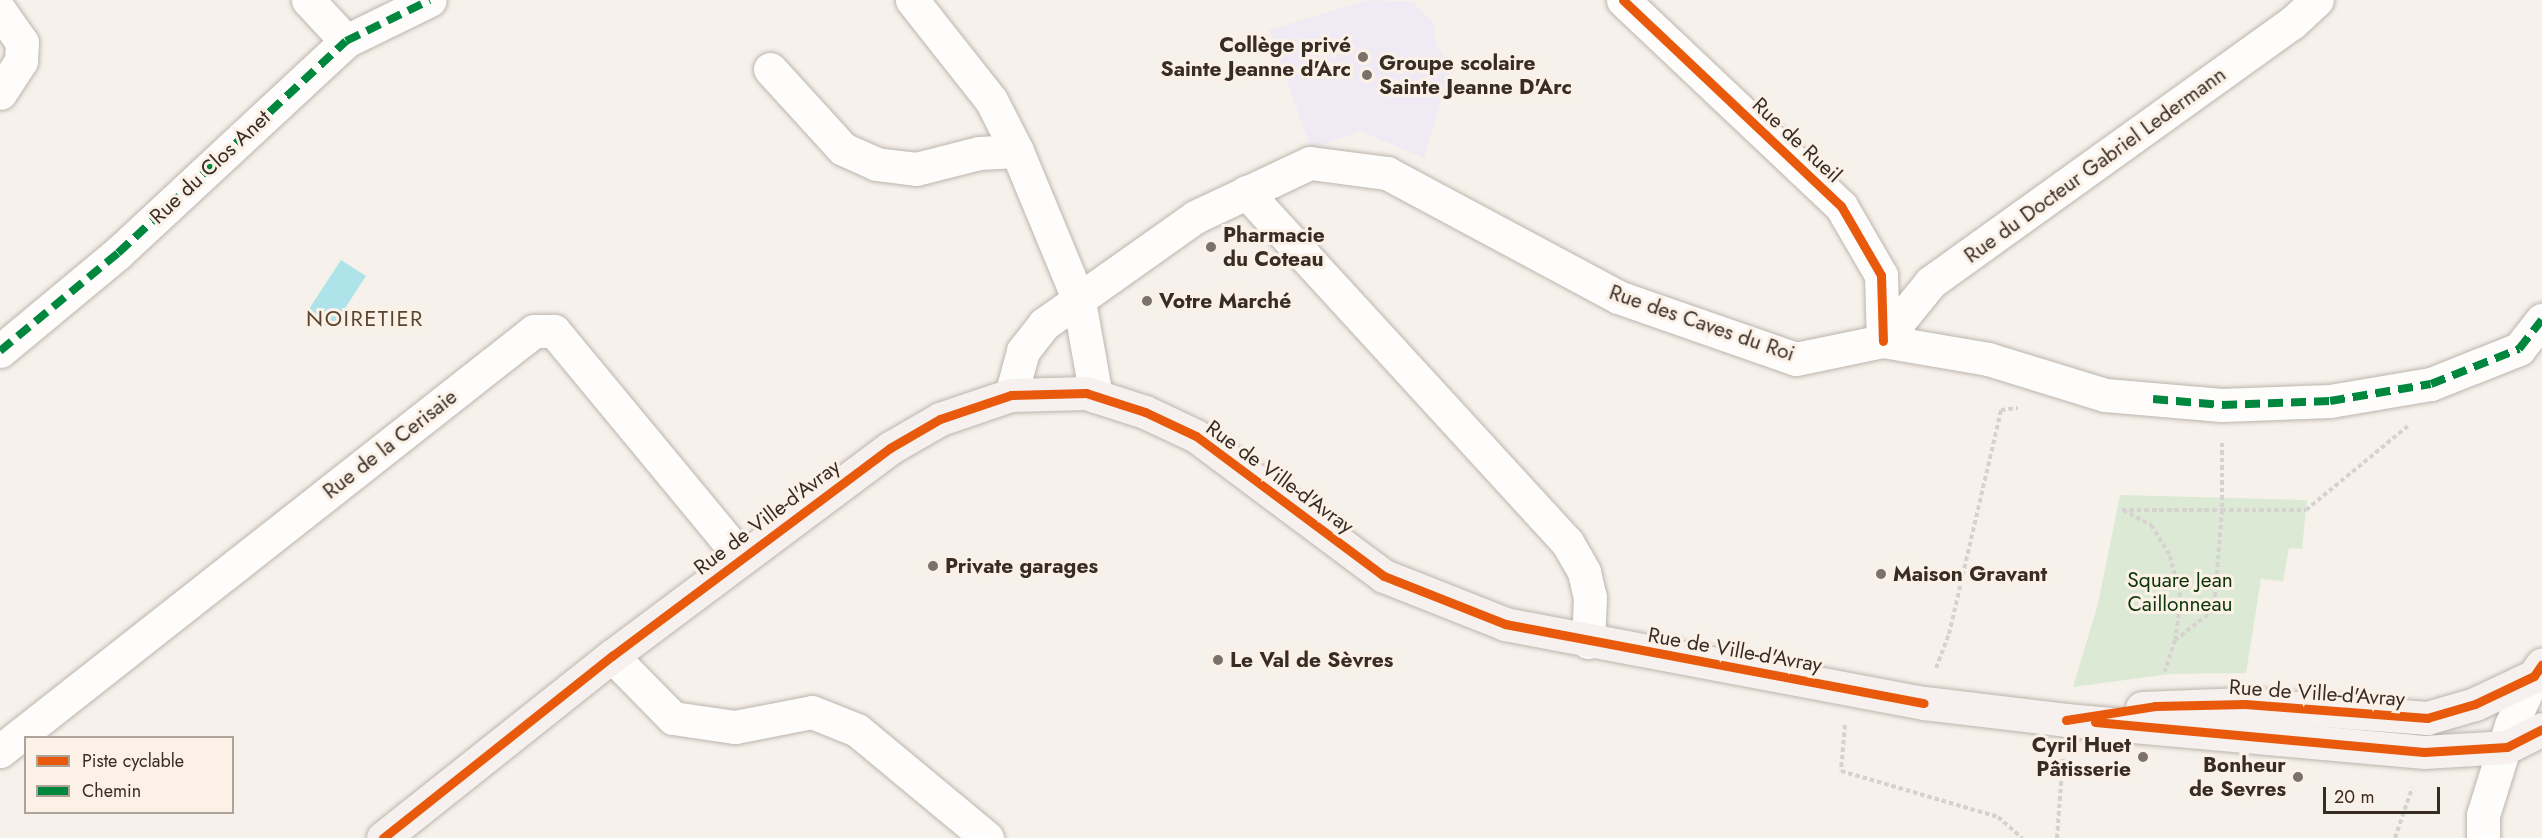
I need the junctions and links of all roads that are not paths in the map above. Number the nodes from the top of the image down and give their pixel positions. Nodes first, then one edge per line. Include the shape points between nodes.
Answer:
1 (308, 0) edge
2 (430, 0) edge
3 (912, 0) edge
4 (1623, 0) edge
5 (2317, 0) edge
6 (0, 10) edge
7 (346, 40) junction
8 (770, 69) dead end
9 (0, 93) edge
10 (1017, 151) junction
11 (1246, 192) junction
12 (1079, 301) junction
13 (2542, 320) edge
14 (1883, 340) junction
15 (0, 351) edge
16 (1011, 395) junction
17 (1096, 396) junction
18 (742, 558) junction
19 (1588, 642) junction
20 (612, 656) junction
21 (2538, 670) edge
22 (2066, 720) junction
23 (2542, 729) edge
24 (2507, 747) junction
25 (0, 751) edge
26 (383, 838) edge
27 (987, 838) edge
28 (2483, 838) edge

1 - 7 street
2 - 7 street, Rue du Clos Anet
3 - 10 street via 991,100
4 - 14 street, Rue de Rueil via 1841,206 1881,275
5 - 14 street, Rue du Docteur Gabriel Ledermann via 2283,30 1931,282
6 - 9 street via 22,42 21,61
7 - 15 street, Rue du Clos Anet via 118,253
8 - 10 street via 843,149 876,164 916,169 979,153
10 - 12 street
11 - 12 street, Rue des Caves du Roi via 1195,216
11 - 14 street, Rue des Caves du Roi via 1310,163 1387,173 1618,297 1784,355 1796,359
11 - 19 street via 1567,542 1584,572 1590,597
12 - 16 street, Rue des Caves du Roi via 1044,324 1023,351
12 - 17 street
13 - 14 street, Rue des Caves du Roi via 2519,349 2431,384 2330,401 2222,405 2105,395 1988,359
16 - 17 main road, Rue de Ville-d'Avray
16 - 18 main road, Rue de Ville-d'Avray via 940,419 890,448
17 - 19 main road, Rue de Ville-d'Avray via 1196,436 1384,576 1505,624
18 - 20 main road, Rue de Ville-d'Avray
18 - 25 street, Rue de la Cerisaie via 554,331 534,331
19 - 22 main road, Rue de Ville-d'Avray via 1924,703
20 - 26 main road, Rue de Ville-d'Avray
20 - 27 street via 673,718 735,727 812,712 857,730
21 - 22 main road, Rue de Ville-d'Avray via 2475,704 2427,718 2245,704 2155,706
21 - 24 street via 2511,725
22 - 24 main road, Rue de Ville-d'Avray via 2414,751
23 - 24 main road
24 - 28 street via 2483,815

